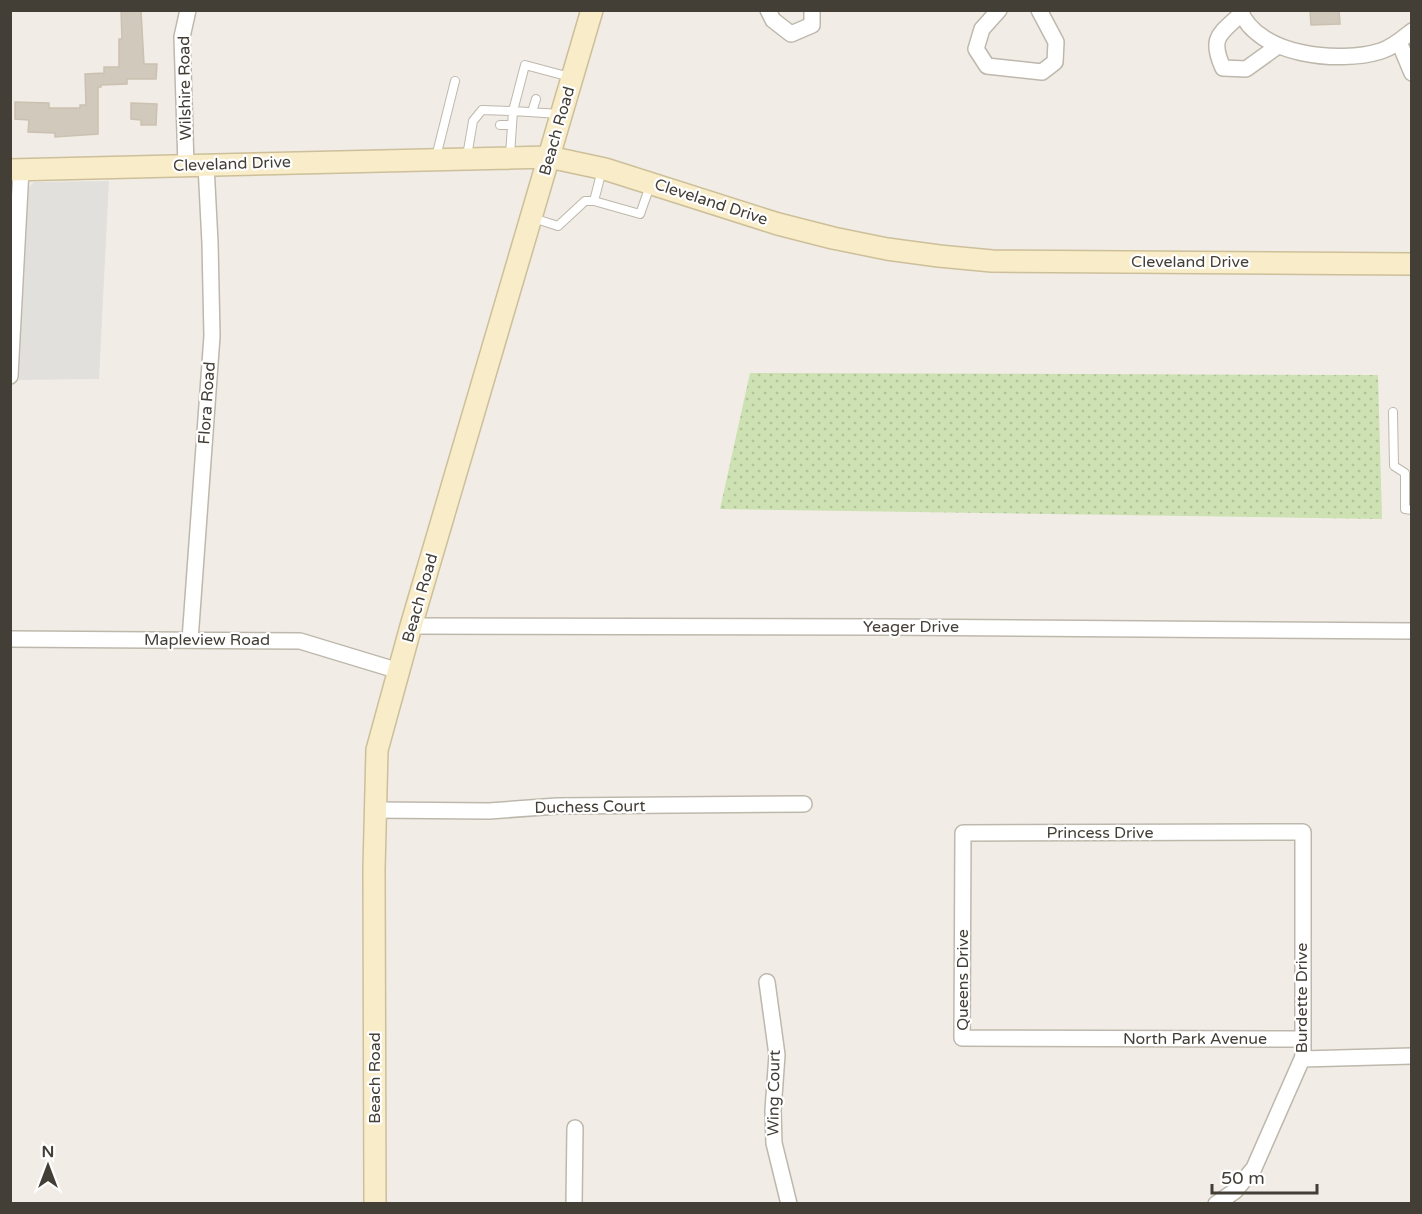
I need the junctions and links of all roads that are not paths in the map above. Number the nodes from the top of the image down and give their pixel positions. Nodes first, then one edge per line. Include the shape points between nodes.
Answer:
1 (188, 10) edge
2 (592, 10) edge
3 (768, 10) edge
4 (812, 10) edge
5 (999, 10) edge
6 (1039, 10) edge
7 (1241, 12) edge
8 (1412, 31) edge
9 (1400, 42) junction
10 (1278, 46) junction
11 (543, 70) junction
12 (1412, 74) edge
13 (572, 78) junction
14 (541, 80) dead end
15 (455, 81) dead end
16 (536, 99) dead end
17 (513, 111) junction
18 (532, 112) junction
19 (562, 114) junction
20 (500, 125) dead end
21 (512, 125) junction
22 (549, 157) junction
23 (467, 158) junction
24 (510, 158) junction
25 (436, 159) junction
26 (196, 166) junction
27 (602, 168) junction
28 (16, 169) edge
29 (651, 183) junction
30 (594, 201) junction
31 (531, 218) junction
32 (1412, 264) edge
33 (10, 376) edge
34 (1393, 412) dead end
35 (1412, 510) edge
36 (411, 626) junction
37 (1412, 631) edge
38 (10, 639) edge
39 (190, 640) junction
40 (399, 671) junction
41 (804, 804) dead end
42 (375, 810) junction
43 (1236, 832) joint
44 (963, 833) joint
45 (767, 982) dead end
46 (1087, 1039) joint
47 (1303, 1039) junction
48 (1412, 1056) edge
49 (1302, 1059) junction
50 (575, 1128) dead end
51 (1236, 1197) edge
52 (375, 1203) edge
53 (574, 1203) edge
54 (789, 1203) edge
55 (1216, 1203) edge

1 - 26 street, Wilshire Road via 182,37
2 - 13 street, Beach Road
3 - 4 street via 773,20 791,34 812,25
5 - 6 street via 982,28 976,49 987,66 1042,72 1055,62 1056,42
7 - 10 street via 1249,27
7 - 10 street via 1218,36 1215,51 1223,68 1246,69
8 - 9 street
9 - 10 street via 1369,54 1342,56
9 - 12 street
11 - 13 lane
11 - 14 lane
11 - 17 lane via 525,65
13 - 19 street, Beach Road
15 - 25 lane
16 - 18 lane
17 - 18 lane
17 - 21 lane
17 - 23 lane via 482,110 473,121 476,126
18 - 19 lane
19 - 22 street, Beach Road
20 - 21 lane
21 - 24 lane
22 - 24 street, Cleveland Drive
22 - 27 street, Cleveland Drive
22 - 31 street, Beach Road
23 - 24 street, Cleveland Drive
23 - 25 street, Cleveland Drive
25 - 26 street, Cleveland Drive
26 - 28 street, Cleveland Drive
26 - 39 street, Flora Road via 210,243 212,336
27 - 29 street, Cleveland Drive
27 - 30 lane
28 - 33 street
29 - 30 lane via 640,214
29 - 32 street, Cleveland Drive via 778,224 887,249 939,256 992,261
30 - 31 lane via 585,201 558,226
31 - 36 street, Beach Road
34 - 35 lane via 1394,466 1405,473 1405,509
36 - 37 street, Yeager Drive
36 - 40 street, Beach Road
38 - 39 street, Mapleview Road
39 - 40 street, Mapleview Road via 300,641
40 - 42 street, Beach Road via 377,750
41 - 42 street, Duchess Court
42 - 52 street, Beach Road
43 - 44 street, Princess Drive
43 - 47 street, Burdette Drive via 1303,832
44 - 46 street, Queens Drive via 962,1038
45 - 54 street, Wing Court via 777,1055 774,1143
46 - 47 street, North Park Avenue
47 - 49 street, Burdette Drive
48 - 49 street
49 - 51 street, Burdette Drive via 1254,1168
50 - 53 street
51 - 55 street, Burdette Drive

